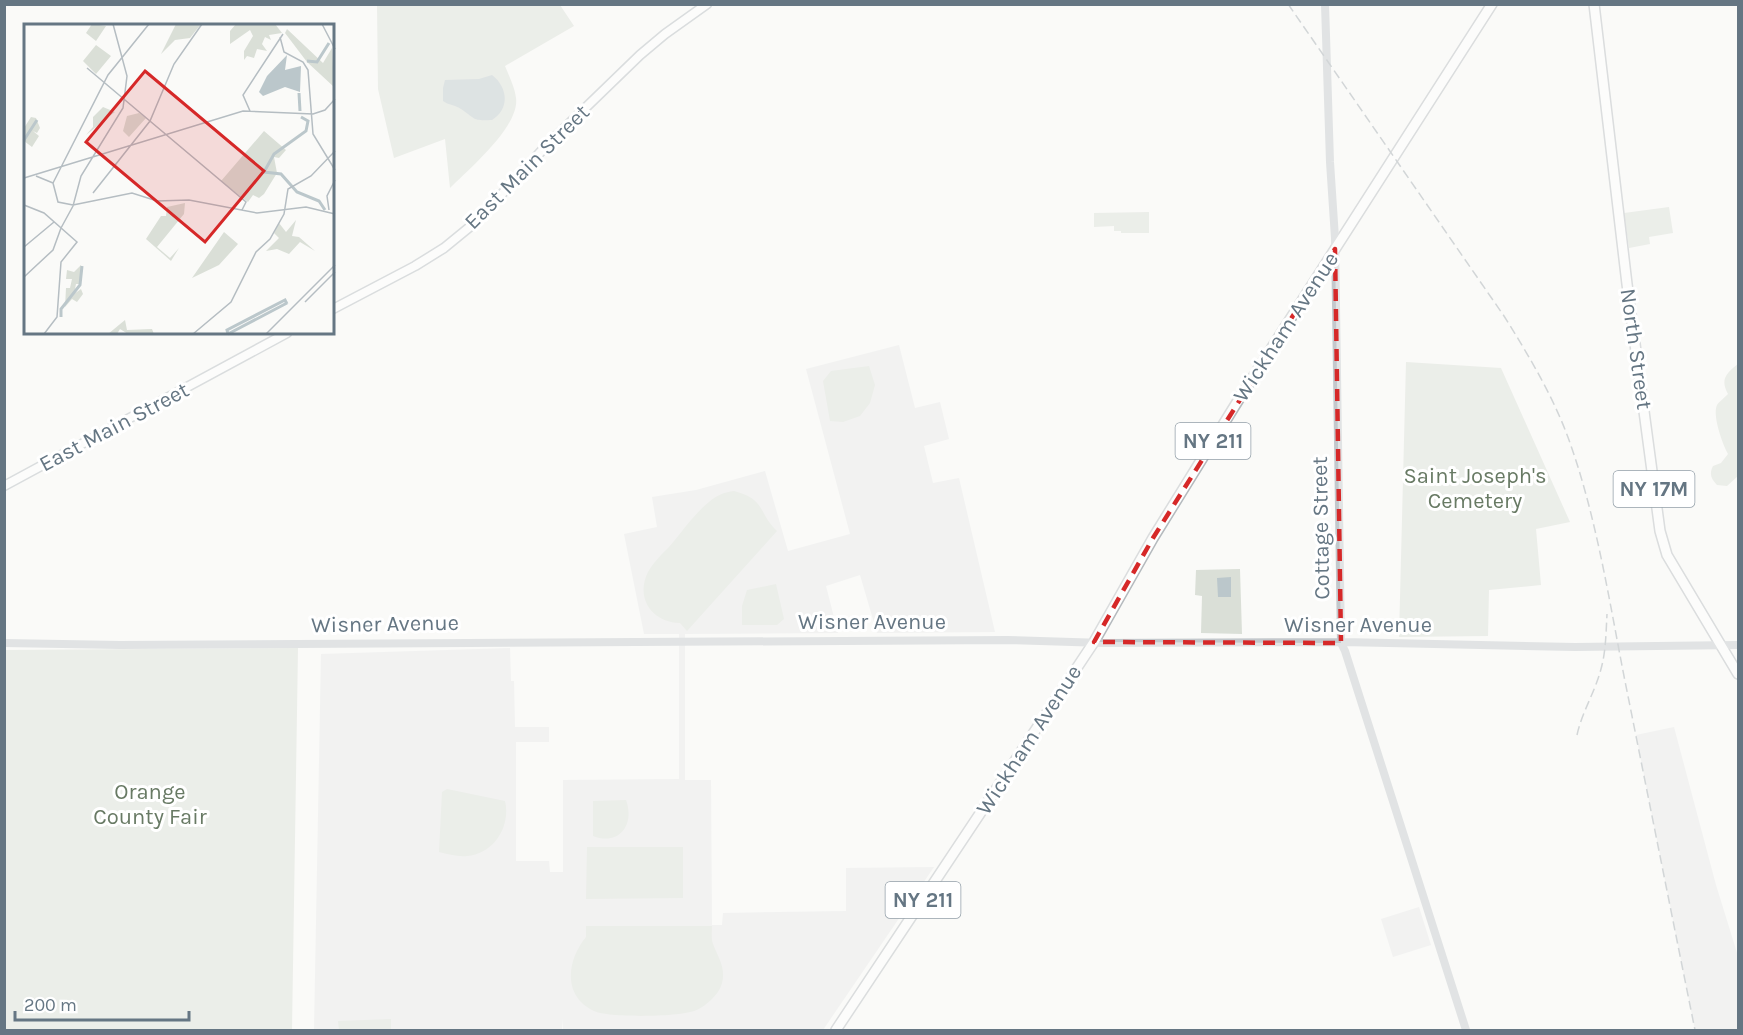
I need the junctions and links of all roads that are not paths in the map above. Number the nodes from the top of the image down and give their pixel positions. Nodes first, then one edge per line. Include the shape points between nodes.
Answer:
1 (707, 4) edge
2 (1325, 4) edge
3 (1492, 4) edge
4 (1594, 4) edge
5 (1335, 249) junction
6 (334, 308) edge
7 (285, 334) edge
8 (4, 486) edge
9 (1094, 642) junction
10 (1341, 642) junction
11 (4, 643) edge
12 (1738, 645) edge
13 (1722, 646) junction
14 (1738, 674) edge
15 (836, 1030) edge
16 (1466, 1030) edge

1 - 6 main road, East Main Street via 614,79 477,220 444,248
2 - 5 street, Cottage Street
3 - 5 main road, Wickham Avenue / NY 211
4 - 13 main road, North Street / NY 17M via 1660,531 1667,555
5 - 9 main road, Wickham Avenue / NY 211 via 1159,528
5 - 10 street, Cottage Street
7 - 8 main road, East Main Street
9 - 10 street, Wisner Avenue
9 - 11 street, Wisner Avenue
9 - 15 main road, Wickham Avenue / NY 211
10 - 13 street, Wisner Avenue
10 - 16 street, Cottage Street
12 - 13 street, Wisner Avenue
13 - 14 main road, North Street / NY 17M

